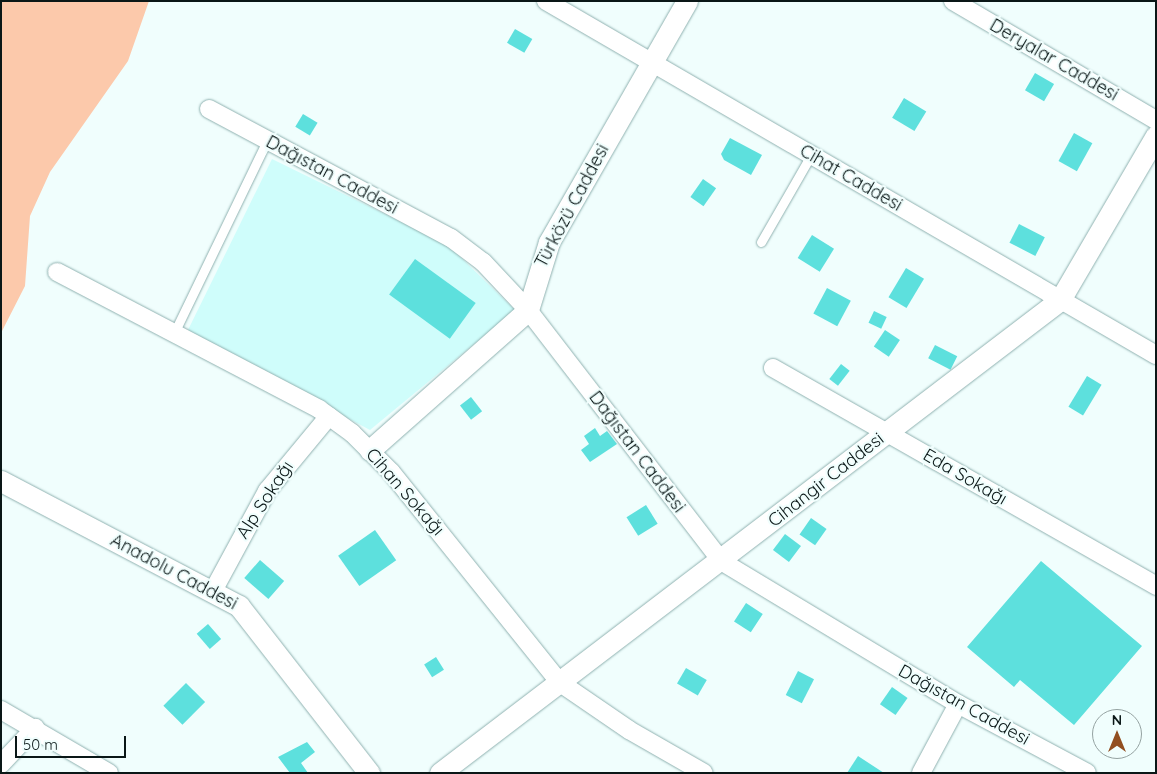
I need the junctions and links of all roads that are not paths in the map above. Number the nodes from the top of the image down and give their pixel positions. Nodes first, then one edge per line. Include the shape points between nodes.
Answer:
1 (546, 1) edge
2 (687, 1) edge
3 (953, 1) edge
4 (650, 62) junction
5 (208, 109) dead end
6 (1156, 120) edge
7 (1156, 136) edge
8 (267, 141) junction
9 (811, 156) junction
10 (761, 242) dead end
11 (57, 272) dead end
12 (1060, 300) junction
13 (528, 310) junction
14 (174, 333) junction
15 (1156, 356) edge
16 (773, 368) dead end
17 (329, 416) junction
18 (887, 432) junction
19 (370, 450) junction
20 (1, 481) edge
21 (721, 561) junction
22 (1156, 586) edge
23 (213, 591) junction
24 (559, 682) junction
25 (958, 704) junction
26 (1, 710) edge
27 (35, 728) junction
28 (1, 764) edge
29 (109, 773) edge
30 (369, 773) edge
31 (440, 773) edge
32 (704, 773) edge
33 (921, 773) edge
34 (1086, 773) edge

1 - 4 street, Cihat Caddesi
2 - 4 street, Türközü Caddesi
3 - 6 street, Deryalar Caddesi
4 - 9 street, Cihat Caddesi
4 - 13 street, Türközü Caddesi via 549,242
5 - 8 street, Dağıstan Caddesi
7 - 12 street, Cihangir Caddesi
8 - 13 street, Dağıstan Caddesi via 451,238 499,277
8 - 14 lane
9 - 10 lane
9 - 12 street, Cihat Caddesi
11 - 14 street, Cihan Sokağı
12 - 15 street, Cihat Caddesi
12 - 18 street, Cihangir Caddesi
13 - 19 street
13 - 21 street, Dağıstan Caddesi
14 - 17 street, Cihan Sokağı
16 - 18 street, Eda Sokağı
17 - 19 street, Cihan Sokağı
17 - 23 street, Alp Sokağı via 268,491
18 - 21 street, Cihangir Caddesi
18 - 22 street, Eda Sokağı
19 - 24 street, Cihan Sokağı
20 - 23 street, Anadolu Caddesi
21 - 24 street, Cihangir Caddesi
21 - 25 street, Dağıstan Caddesi
23 - 30 street, Anadolu Caddesi via 253,619
24 - 31 street, Cihangir Caddesi
24 - 32 street, Cihan Sokağı via 628,730
25 - 33 street
25 - 34 street, Dağıstan Caddesi
26 - 27 street
27 - 28 street
27 - 29 street

